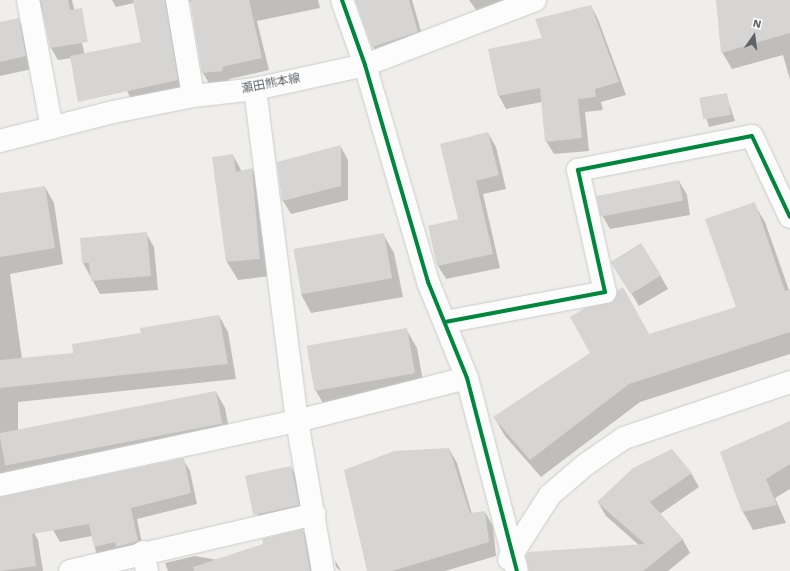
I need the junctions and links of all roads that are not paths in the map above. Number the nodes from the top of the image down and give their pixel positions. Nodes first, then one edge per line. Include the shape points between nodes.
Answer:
1 (28, 0) edge
2 (177, 0) edge
3 (342, 0) edge
4 (535, 0) edge
5 (365, 65) junction
6 (255, 89) junction
7 (193, 96) junction
8 (52, 128) junction
9 (0, 141) edge
10 (790, 216) edge
11 (445, 322) junction
12 (467, 378) junction
13 (790, 382) edge
14 (297, 421) junction
15 (0, 485) edge
16 (314, 514) junction
17 (513, 550) junction
18 (145, 562) edge
19 (70, 571) edge
20 (323, 571) edge
21 (504, 571) edge
22 (517, 571) edge

1 - 8 street
2 - 7 street
3 - 5 street
4 - 5 street, 瀬田熊本線
5 - 6 street, 瀬田熊本線
5 - 11 street via 428,282
6 - 7 street, 瀬田熊本線
6 - 14 street
7 - 8 street, 瀬田熊本線
8 - 9 street, 瀬田熊本線
10 - 11 street via 752,136 578,170 606,292
11 - 12 street
12 - 14 street
12 - 17 street
13 - 17 street via 624,438 585,465 550,495
14 - 15 street
14 - 16 street
16 - 18 street
16 - 20 street
17 - 21 street
17 - 22 street
18 - 19 street

